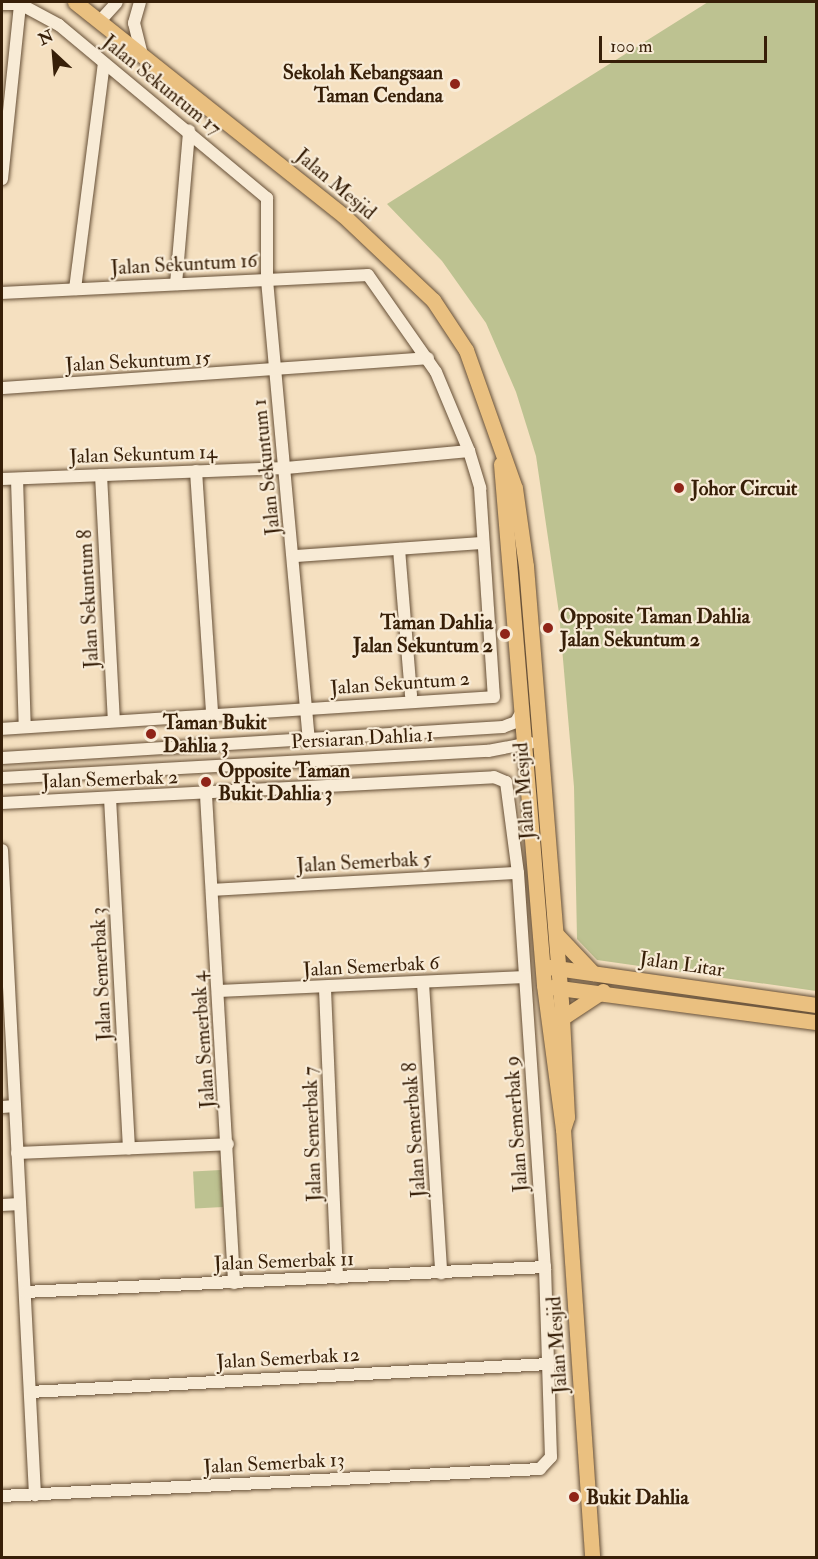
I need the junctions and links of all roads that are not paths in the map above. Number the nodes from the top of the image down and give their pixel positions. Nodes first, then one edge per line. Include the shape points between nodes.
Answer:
1 (75, 2) edge
2 (117, 2) edge
3 (140, 2) edge
4 (2, 4) edge
5 (20, 4) junction
6 (100, 21) junction
7 (142, 55) junction
8 (104, 64) junction
9 (189, 131) junction
10 (2, 179) edge
11 (262, 191) joint
12 (368, 275) joint
13 (267, 279) junction
14 (176, 284) junction
15 (75, 289) junction
16 (2, 293) edge
17 (428, 358) junction
18 (276, 372) junction
19 (2, 388) edge
20 (470, 451) junction
21 (500, 453) junction
22 (286, 468) junction
23 (196, 471) junction
24 (100, 475) junction
25 (2, 479) edge
26 (17, 479) junction
27 (483, 543) junction
28 (399, 549) junction
29 (295, 556) junction
30 (411, 696) dead end
31 (307, 709) junction
32 (523, 709) junction
33 (212, 715) junction
34 (114, 721) junction
35 (26, 727) junction
36 (486, 727) junction
37 (2, 729) edge
38 (540, 734) junction
39 (309, 740) junction
40 (526, 747) junction
41 (488, 751) junction
42 (2, 758) edge
43 (2, 778) edge
44 (506, 782) joint
45 (206, 795) junction
46 (110, 798) junction
47 (2, 803) edge
48 (2, 850) edge
49 (518, 873) junction
50 (213, 890) junction
51 (3, 905) edge
52 (556, 934) junction
53 (543, 966) junction
54 (558, 969) junction
55 (593, 973) junction
56 (525, 977) junction
57 (423, 983) junction
58 (544, 985) junction
59 (325, 988) junction
60 (560, 988) junction
61 (219, 991) junction
62 (603, 991) junction
63 (816, 1005) edge
64 (562, 1018) junction
65 (816, 1022) edge
66 (15, 1106) junction
67 (2, 1107) edge
68 (563, 1129) junction
69 (228, 1144) junction
70 (129, 1148) junction
71 (17, 1154) junction
72 (20, 1203) junction
73 (2, 1205) edge
74 (545, 1267) junction
75 (441, 1274) junction
76 (338, 1278) junction
77 (234, 1282) junction
78 (25, 1292) junction
79 (549, 1364) junction
80 (30, 1392) junction
81 (548, 1464) joint
82 (35, 1495) junction
83 (2, 1497) edge
84 (592, 1557) edge

1 - 6 main road, Jalan Mesjid
2 - 6 street
3 - 7 street via 134,23
4 - 5 street, Jalan Sekuntum 17
5 - 8 street, Jalan Sekuntum 17 via 48,17
5 - 10 street
6 - 7 main road, Jalan Mesjid
7 - 21 main road, Jalan Mesjid via 343,215 433,300 466,350
8 - 9 street, Jalan Sekuntum 17
8 - 15 street
9 - 11 street, Jalan Sekuntum 17
9 - 14 street
11 - 13 street, Jalan Sekuntum 1 via 268,206
12 - 13 street, Jalan Sekuntum 16
12 - 17 street, Jalan Sekuntum 2
13 - 14 street, Jalan Sekuntum 16
13 - 18 street, Jalan Sekuntum 1
14 - 15 street, Jalan Sekuntum 16
15 - 16 street, Jalan Sekuntum 16
17 - 18 street, Jalan Sekuntum 15
17 - 20 street, Jalan Sekuntum 2
18 - 19 street, Jalan Sekuntum 15
18 - 22 street, Jalan Sekuntum 1
20 - 22 street, Jalan Sekuntum 14
20 - 27 street, Jalan Sekuntum 2 via 480,488
21 - 32 main road, Jalan Mesjid
21 - 38 main road, Jalan Mesjid via 515,489 526,566
22 - 23 street, Jalan Sekuntum 14
22 - 29 street, Jalan Sekuntum 1
23 - 24 street, Jalan Sekuntum 14
23 - 33 street
24 - 26 street, Jalan Sekuntum 14
24 - 34 street, Jalan Sekuntum 8
25 - 26 street, Jalan Sekuntum 14
26 - 35 street
27 - 28 street
27 - 31 street, Jalan Sekuntum 2 via 494,697
28 - 29 street
28 - 30 street
29 - 31 street, Jalan Sekuntum 1
31 - 33 street, Jalan Sekuntum 2
31 - 39 street, Jalan Sekuntum 1
32 - 36 street, Persiaran Dahlia 1 via 511,726
32 - 40 main road, Jalan Mesjid
33 - 34 street, Jalan Sekuntum 2
34 - 35 street, Jalan Sekuntum 2
35 - 37 street, Jalan Sekuntum 2
36 - 39 street, Persiaran Dahlia 1
36 - 41 street via 498,739
38 - 40 street
38 - 52 main road, Jalan Mesjid
39 - 42 street, Persiaran Dahlia 1
40 - 41 street, Persiaran Dahlia 1
40 - 53 main road, Jalan Mesjid
41 - 43 street, Persiaran Dahlia 1
44 - 45 street, Jalan Semerbak 2 via 494,777
44 - 49 street, Jalan Semerbak 9
45 - 46 street, Jalan Semerbak 2
45 - 50 street, Jalan Semerbak 4
46 - 47 street, Jalan Semerbak 2
46 - 70 street, Jalan Semerbak 3
48 - 51 street
49 - 50 street, Jalan Semerbak 5
49 - 56 street, Jalan Semerbak 9
50 - 61 street, Jalan Semerbak 4
51 - 66 street
52 - 54 main road, Jalan Mesjid
52 - 55 main road
53 - 54 main road, Jalan Litar
53 - 58 main road, Jalan Mesjid
54 - 55 main road, Jalan Litar
54 - 60 main road, Jalan Mesjid
55 - 63 main road, Jalan Litar
56 - 57 street, Jalan Semerbak 6
56 - 74 street, Jalan Semerbak 9
57 - 59 street, Jalan Semerbak 6
57 - 75 street, Jalan Semerbak 8
58 - 60 main road, Jalan Litar
58 - 68 main road, Jalan Mesjid via 557,1117
59 - 61 street, Jalan Semerbak 6
59 - 76 street, Jalan Semerbak 7
60 - 62 main road, Jalan Litar
60 - 64 main road, Jalan Mesjid
61 - 69 street, Jalan Semerbak 4
62 - 64 main road
62 - 65 main road, Jalan Litar
64 - 68 main road, Jalan Mesjid via 567,1117
66 - 67 street
66 - 71 street
68 - 84 main road, Jalan Mesjid
69 - 70 street
69 - 77 street, Jalan Semerbak 4
70 - 71 street
71 - 72 street
72 - 73 street
72 - 78 street
74 - 75 street, Jalan Semerbak 11
74 - 79 street, Jalan Semerbak 9
75 - 76 street, Jalan Semerbak 11
76 - 77 street, Jalan Semerbak 11
77 - 78 street, Jalan Semerbak 11
78 - 80 street
79 - 80 street, Jalan Semerbak 12
79 - 81 street, Jalan Semerbak 9
80 - 82 street
81 - 82 street, Jalan Semerbak 13 via 540,1469
82 - 83 street, Jalan Semerbak 13

